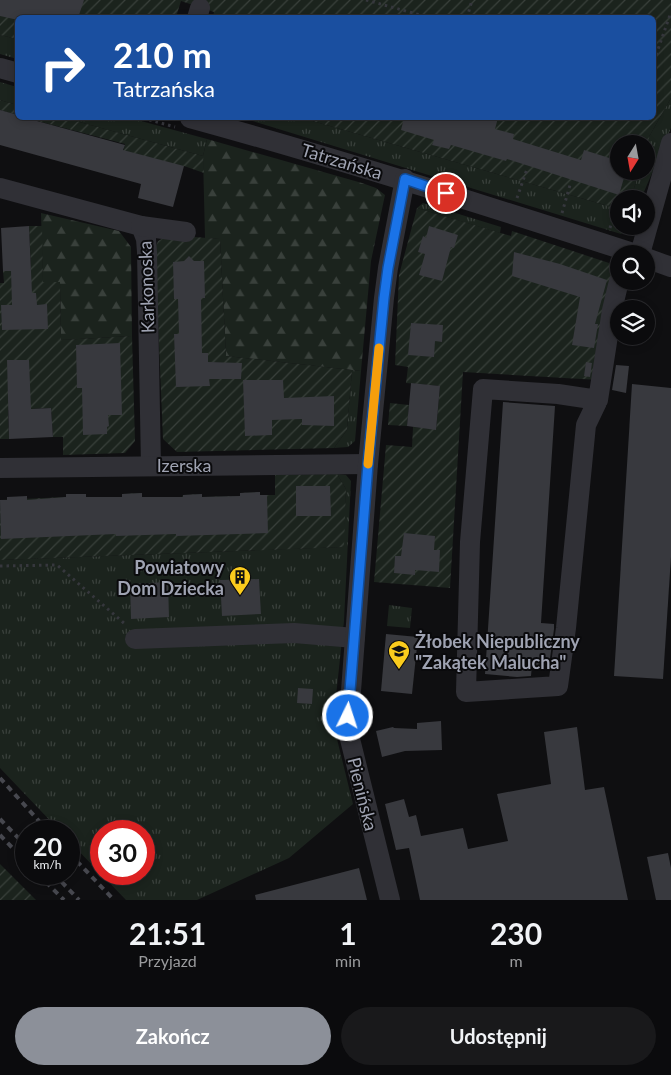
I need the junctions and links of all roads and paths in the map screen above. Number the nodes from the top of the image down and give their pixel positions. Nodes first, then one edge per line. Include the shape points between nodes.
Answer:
1 (366, 0) edge
2 (472, 0) edge
3 (671, 12) edge
4 (420, 15) edge
5 (468, 15) edge
6 (656, 55) edge
7 (0, 68) edge
8 (15, 72) edge
9 (198, 120) edge
10 (671, 143) edge
11 (527, 170) dead end
12 (405, 179) junction
13 (570, 185) dead end
14 (0, 188) edge
15 (515, 204) dead end
16 (560, 218) dead end
17 (141, 226) junction
18 (610, 226) edge
19 (186, 232) dead end
20 (608, 233) dead end
21 (634, 245) edge
22 (610, 246) edge
23 (655, 261) edge
24 (671, 267) edge
25 (617, 290) edge
26 (598, 400) junction
27 (368, 464) junction
28 (151, 466) junction
29 (0, 468) edge
30 (0, 566) edge
31 (355, 638) junction
32 (135, 639) joint
33 (390, 900) edge

1 - 4 path
2 - 5 path
3 - 6 path
7 - 8 street
9 - 12 street, Tatrzańska
10 - 21 street
11 - 15 path
12 - 22 street, Tatrzańska
12 - 27 street, Pienińska via 388,268
13 - 16 path
14 - 17 street, Karkonoska
17 - 19 street
17 - 28 street, Karkonoska via 147,252
18 - 20 path
23 - 24 street
25 - 26 street
26 - 26 street via 586,425 558,686 466,692 470,542 483,389
27 - 28 street, Izerska
27 - 31 street, Pienińska
28 - 29 street, Izerska
30 - 32 path via 57,565 129,628
31 - 32 street via 294,633
31 - 33 street, Pienińska via 348,731

